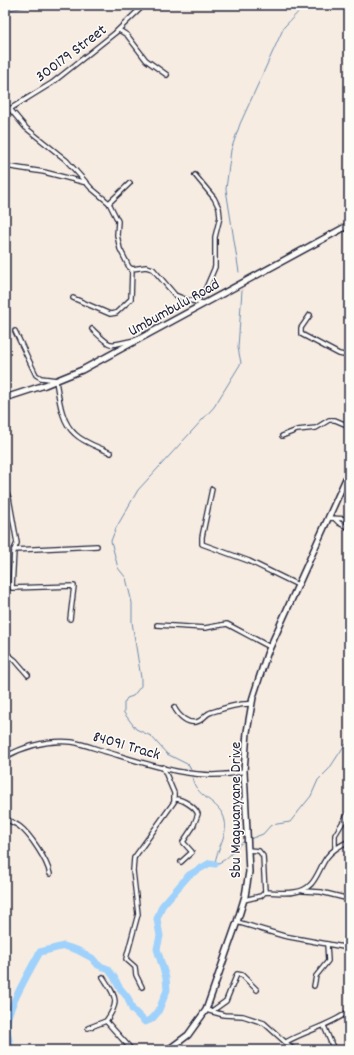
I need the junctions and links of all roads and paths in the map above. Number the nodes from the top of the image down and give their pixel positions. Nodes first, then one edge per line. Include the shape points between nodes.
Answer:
1 (144, 5) edge
2 (119, 30) junction
3 (167, 75) dead end
4 (10, 109) junction
5 (5, 112) edge
6 (5, 166) edge
7 (194, 175) dead end
8 (87, 183) junction
9 (130, 183) dead end
10 (109, 204) junction
11 (349, 225) edge
12 (132, 269) junction
13 (73, 298) dead end
14 (196, 302) junction
15 (204, 304) junction
16 (310, 315) dead end
17 (92, 329) dead end
18 (15, 331) dead end
19 (140, 339) junction
20 (349, 356) edge
21 (57, 381) junction
22 (5, 398) edge
23 (349, 426) edge
24 (282, 436) dead end
25 (111, 452) dead end
26 (349, 472) edge
27 (212, 489) dead end
28 (5, 491) edge
29 (328, 518) junction
30 (334, 519) junction
31 (349, 519) edge
32 (349, 528) edge
33 (97, 546) dead end
34 (14, 550) junction
35 (298, 585) junction
36 (70, 619) dead end
37 (157, 625) dead end
38 (270, 647) junction
39 (5, 652) edge
40 (28, 675) dead end
41 (252, 704) junction
42 (174, 707) dead end
43 (5, 757) edge
44 (163, 767) junction
45 (244, 771) junction
46 (176, 799) junction
47 (349, 812) edge
48 (5, 818) edge
49 (349, 841) edge
50 (248, 849) junction
51 (335, 849) junction
52 (181, 862) dead end
53 (50, 874) dead end
54 (302, 891) junction
55 (265, 892) junction
56 (349, 899) edge
57 (244, 900) junction
58 (237, 922) junction
59 (326, 944) junction
60 (349, 948) edge
61 (103, 977) dead end
62 (314, 986) dead end
63 (142, 987) dead end
64 (257, 990) dead end
65 (209, 1010) junction
66 (349, 1011) edge
67 (106, 1021) junction
68 (324, 1026) junction
69 (88, 1028) dead end
70 (286, 1042) junction
71 (172, 1049) edge
72 (132, 1050) edge
73 (294, 1050) edge
74 (334, 1050) edge

1 - 2 street, 300179 Street
2 - 3 street via 127,35 146,60
2 - 4 street, 300179 Street via 52,82
4 - 5 street, 300179 Street
4 - 8 street via 26,128 73,166
6 - 8 street via 44,172
7 - 14 street via 214,198 220,217 215,237 215,267 206,288
8 - 10 street
9 - 10 street
10 - 12 street via 118,221 117,235 122,252
11 - 15 main road, Umbumbulu Road
12 - 13 street via 132,299 115,314
12 - 14 street via 153,269 172,292
14 - 15 street
15 - 19 main road, Umbumbulu Road
16 - 20 street via 301,334 339,354
17 - 19 street via 106,343 112,345
18 - 21 street via 36,375
19 - 21 main road, Umbumbulu Road
21 - 22 main road, Umbumbulu Road
21 - 25 street via 60,401 74,433
23 - 24 street via 329,420 316,428 297,430
26 - 29 main road, Sbu Magwanyane Drive
27 - 35 street via 202,544 228,552
28 - 34 street via 10,498 16,539
29 - 30 street
29 - 35 main road, Sbu Magwanyane Drive
30 - 31 street
30 - 32 street
33 - 34 street
34 - 36 street via 12,588 74,586
35 - 38 main road, Sbu Magwanyane Drive
37 - 38 street via 205,628 225,623
38 - 41 main road, Sbu Magwanyane Drive
39 - 40 street
41 - 42 street via 240,704 211,712 195,722 184,719
41 - 45 main road, Sbu Magwanyane Drive
43 - 44 street, 84091 Track via 35,745 71,742
44 - 45 street, 84091 Track via 222,775
44 - 46 street
45 - 50 main road, Sbu Magwanyane Drive
46 - 52 street via 181,799 198,814 183,842 192,852
46 - 63 street via 137,854 133,864 138,914 126,960 135,967
47 - 51 street via 335,835
48 - 53 street via 19,826 31,840
49 - 51 street
50 - 55 street via 259,851 263,856
50 - 57 main road, Sbu Magwanyane Drive via 248,878
51 - 54 street via 326,858 316,879
54 - 55 street
54 - 56 street via 321,892
55 - 57 street via 259,897
57 - 58 main road, Sbu Magwanyane Drive
58 - 59 street via 284,936
58 - 65 main road, Sbu Magwanyane Drive
59 - 60 street
59 - 62 street via 328,961 316,976
61 - 67 street via 115,999 114,1010
64 - 65 street via 242,975 237,974 227,999 221,1006
65 - 70 street via 264,1023
65 - 71 main road, Sbu Magwanyane Drive via 195,1028
66 - 68 street
67 - 69 street
67 - 72 street
68 - 70 street via 302,1033
68 - 74 street
70 - 73 street

